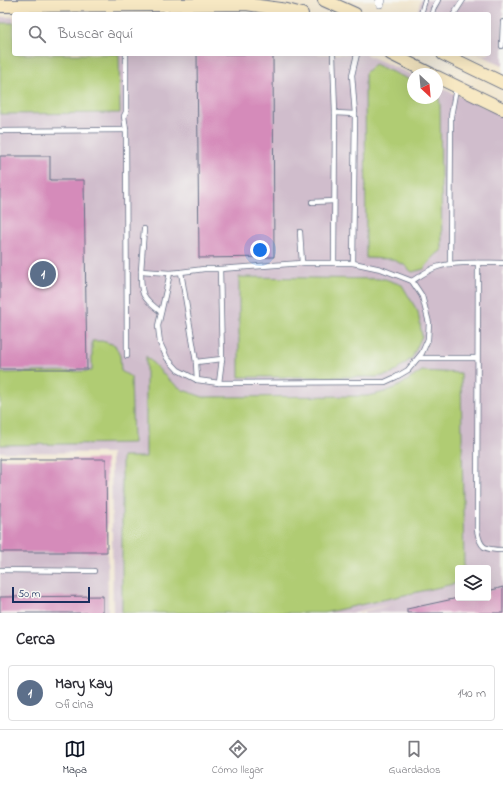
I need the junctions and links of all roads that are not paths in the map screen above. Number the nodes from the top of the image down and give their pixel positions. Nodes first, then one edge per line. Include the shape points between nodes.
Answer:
1 (324, 0) edge
2 (425, 0) edge
3 (438, 0) edge
4 (463, 0) edge
5 (224, 2) edge
6 (246, 2) edge
7 (0, 6) edge
8 (166, 10) edge
9 (294, 12) edge
10 (351, 12) edge
11 (422, 12) edge
12 (432, 12) edge
13 (455, 12) edge
14 (503, 22) edge
15 (502, 46) edge
16 (126, 56) edge
17 (333, 56) edge
18 (357, 56) edge
19 (395, 56) edge
20 (447, 56) edge
21 (419, 68) edge
22 (443, 80) edge
23 (503, 83) edge
24 (456, 86) junction
25 (503, 109) edge
26 (335, 113) junction
27 (355, 114) junction
28 (126, 130) junction
29 (0, 131) edge
30 (334, 201) junction
31 (312, 202) dead end
32 (144, 229) dead end
33 (300, 232) dead end
34 (302, 263) junction
35 (334, 263) junction
36 (353, 263) junction
37 (478, 263) junction
38 (503, 263) edge
39 (450, 264) junction
40 (220, 269) junction
41 (141, 271) junction
42 (181, 272) junction
43 (170, 273) junction
44 (412, 280) junction
45 (161, 312) junction
46 (127, 356) dead end
47 (419, 358) junction
48 (477, 358) junction
49 (222, 359) junction
50 (196, 362) junction
51 (197, 380) junction
52 (219, 382) junction
53 (503, 550) edge
54 (0, 570) edge
55 (94, 571) dead end

1 - 10 main road
2 - 11 lane
3 - 12 lane
4 - 13 lane
5 - 6 main road
5 - 8 main road
6 - 9 main road
7 - 8 main road via 126,7
14 - 15 lane
16 - 28 lane
17 - 26 lane
18 - 27 lane via 352,75
19 - 21 main road
20 - 23 main road
22 - 24 main road
24 - 25 main road
24 - 39 lane via 451,116
26 - 27 lane
26 - 30 lane
27 - 36 lane
28 - 29 lane
28 - 46 lane
30 - 31 lane
30 - 35 lane
32 - 41 lane
33 - 34 lane
34 - 35 lane
34 - 40 lane
35 - 36 lane
36 - 44 lane
37 - 38 lane
37 - 39 lane
37 - 48 lane
39 - 44 lane via 437,267
40 - 42 lane
40 - 49 lane
41 - 43 lane
41 - 45 lane via 143,295
42 - 43 lane
42 - 50 lane
43 - 45 lane
44 - 47 lane via 422,296 429,323 428,339
45 - 51 lane via 158,326 160,343 167,358 178,370
47 - 48 lane
47 - 52 lane via 408,370 385,382
48 - 53 lane via 478,538 485,548
49 - 50 lane
49 - 52 lane
50 - 51 lane
51 - 52 lane
54 - 55 lane

